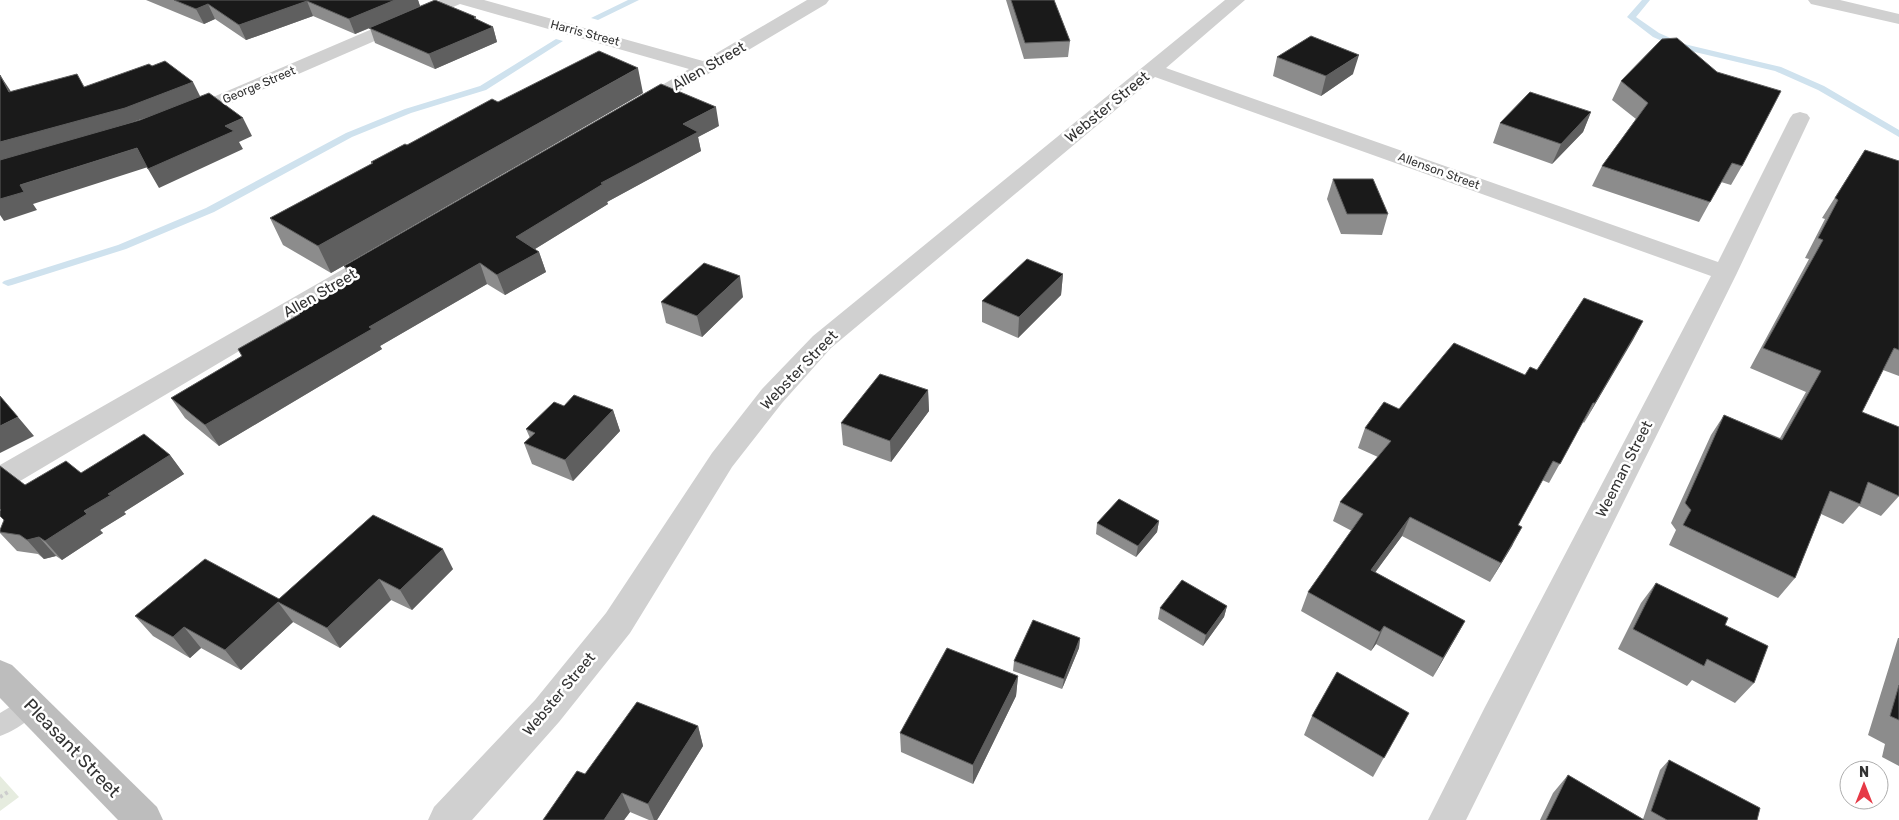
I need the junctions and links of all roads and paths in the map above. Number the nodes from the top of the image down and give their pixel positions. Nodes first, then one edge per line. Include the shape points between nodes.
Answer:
1 (455, 0) edge
2 (464, 0) edge
3 (820, 0) edge
4 (1236, 0) edge
5 (1817, 0) edge
6 (1899, 19) edge
7 (706, 68) junction
8 (1153, 70) junction
9 (1800, 118) dead end
10 (616, 120) edge
11 (167, 124) edge
12 (399, 247) edge
13 (1725, 273) junction
14 (0, 479) edge
15 (0, 675) edge
16 (30, 705) junction
17 (0, 726) edge
18 (8, 792) dead end
19 (0, 797) edge
20 (144, 820) edge
21 (447, 820) edge
22 (1447, 820) edge

1 - 11 street, George Street
2 - 7 street, Harris Street
3 - 7 street, Allen Street
4 - 8 street, Webster Street
5 - 6 street
7 - 10 street, Allen Street
8 - 13 street, Allenson Street
8 - 21 street, Webster Street via 822,342 772,396 722,460 618,623 547,712
9 - 13 street, Weeman Street
12 - 14 street, Allen Street
13 - 22 street, Weeman Street
15 - 16 main road, Pleasant Street
16 - 17 lane
16 - 20 main road, Pleasant Street
18 - 19 path

